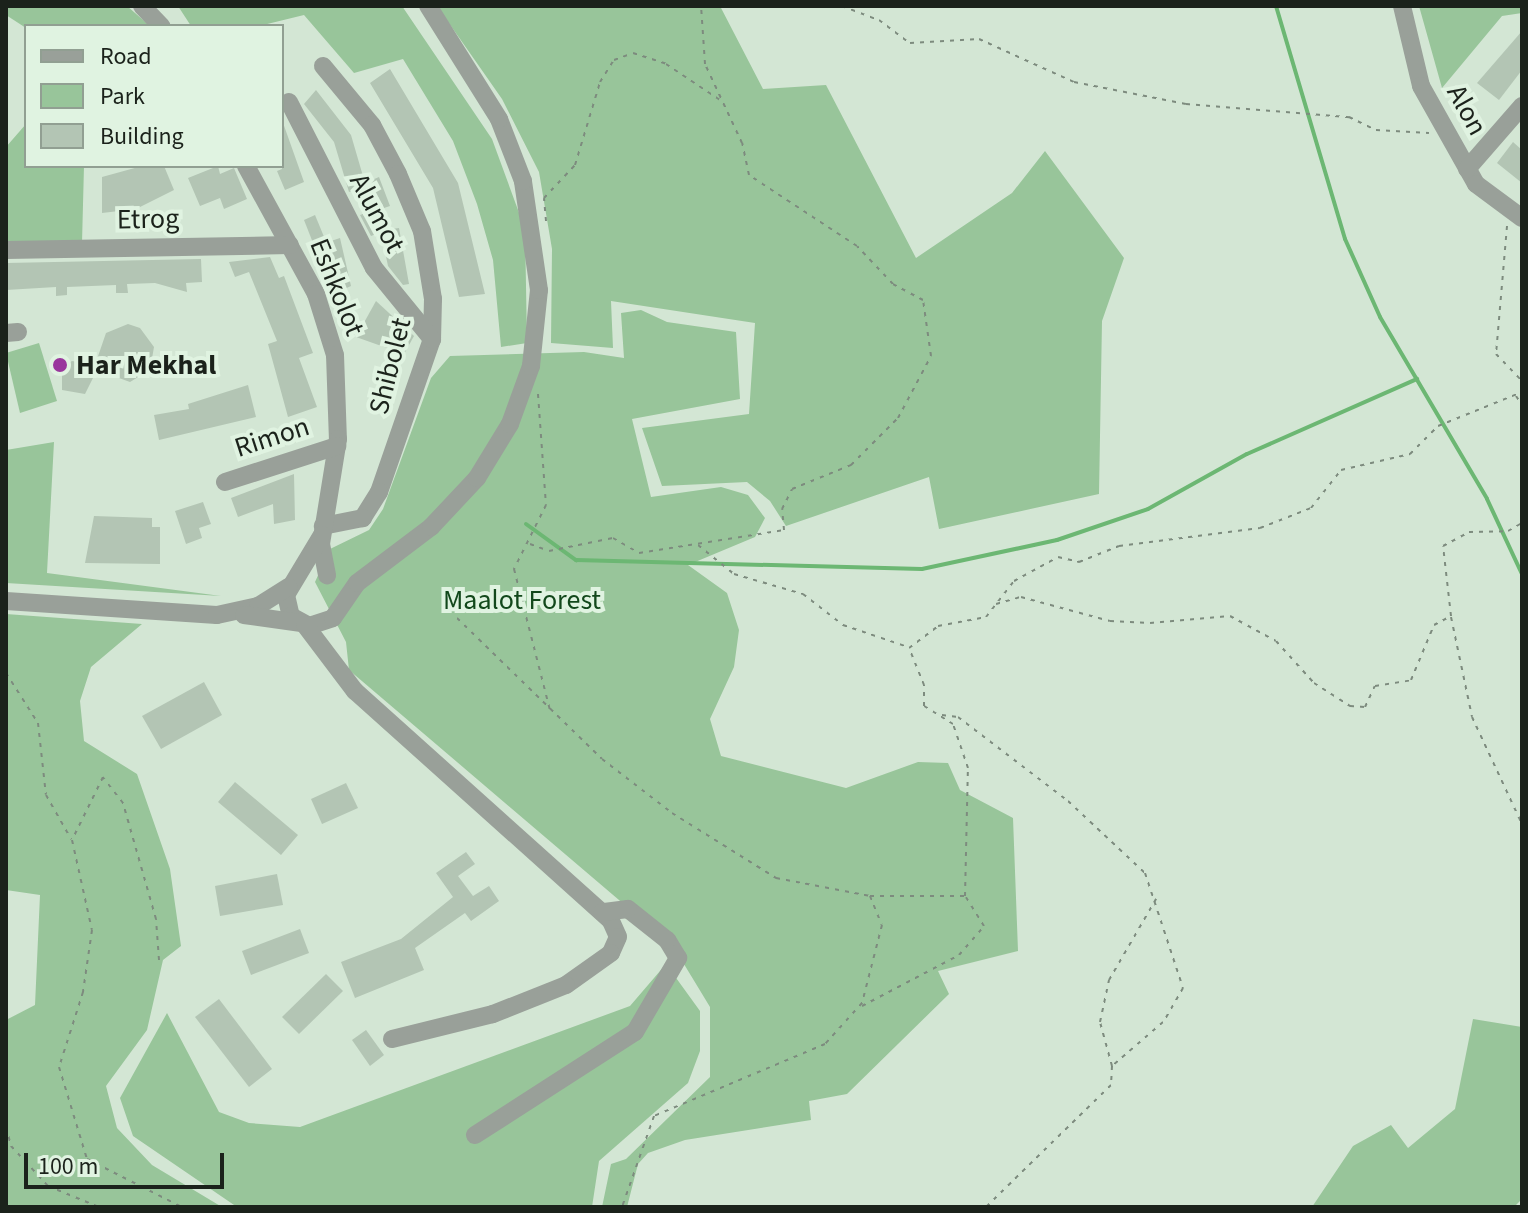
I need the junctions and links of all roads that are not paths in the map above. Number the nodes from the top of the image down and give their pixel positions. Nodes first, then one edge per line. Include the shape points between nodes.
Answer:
1 (142, 6) edge
2 (428, 6) edge
3 (1402, 6) edge
4 (159, 24) edge
5 (323, 66) dead end
6 (289, 102) dead end
7 (1522, 106) edge
8 (1516, 127) edge
9 (247, 168) edge
10 (1467, 169) junction
11 (1516, 214) edge
12 (290, 245) junction
13 (6, 250) edge
14 (432, 339) junction
15 (337, 446) junction
16 (225, 482) dead end
17 (323, 530) junction
18 (370, 571) junction
19 (328, 576) junction
20 (292, 582) junction
21 (6, 601) edge
22 (338, 611) junction
23 (225, 614) junction
24 (303, 624) junction
25 (337, 667) junction
26 (602, 912) junction
27 (392, 1039) dead end
28 (475, 1135) dead end

1 - 4 street
2 - 18 street via 499,119 523,181 539,290 531,366 510,424 477,478 431,527
3 - 10 street, Alon via 1421,86
5 - 14 street, Shibolet via 372,125 422,231
6 - 14 street, Alumot via 374,268
7 - 8 street
8 - 10 street
9 - 12 street, Eshkolot
10 - 11 street, Alon via 1476,184
12 - 13 street, Etrog
12 - 15 street, Eshkolot via 316,294 335,355
14 - 17 street, Shibolet via 379,492 363,518
15 - 16 street, Rimon
15 - 17 street, Eshkolot
17 - 19 street, Eshkolot
17 - 20 street, Eshkolot
18 - 19 street
18 - 22 street
19 - 20 street
19 - 22 street via 339,590
20 - 23 street, Eshkolot via 258,606
20 - 24 street via 287,608
21 - 23 street, Eshkolot via 166,616
22 - 24 street via 322,625
22 - 25 street via 329,638
23 - 24 street, Eshkolot
24 - 25 street
25 - 26 street via 365,701
26 - 27 street via 618,937 588,973 493,1014
26 - 28 street via 628,909 667,940 678,958 635,1032

